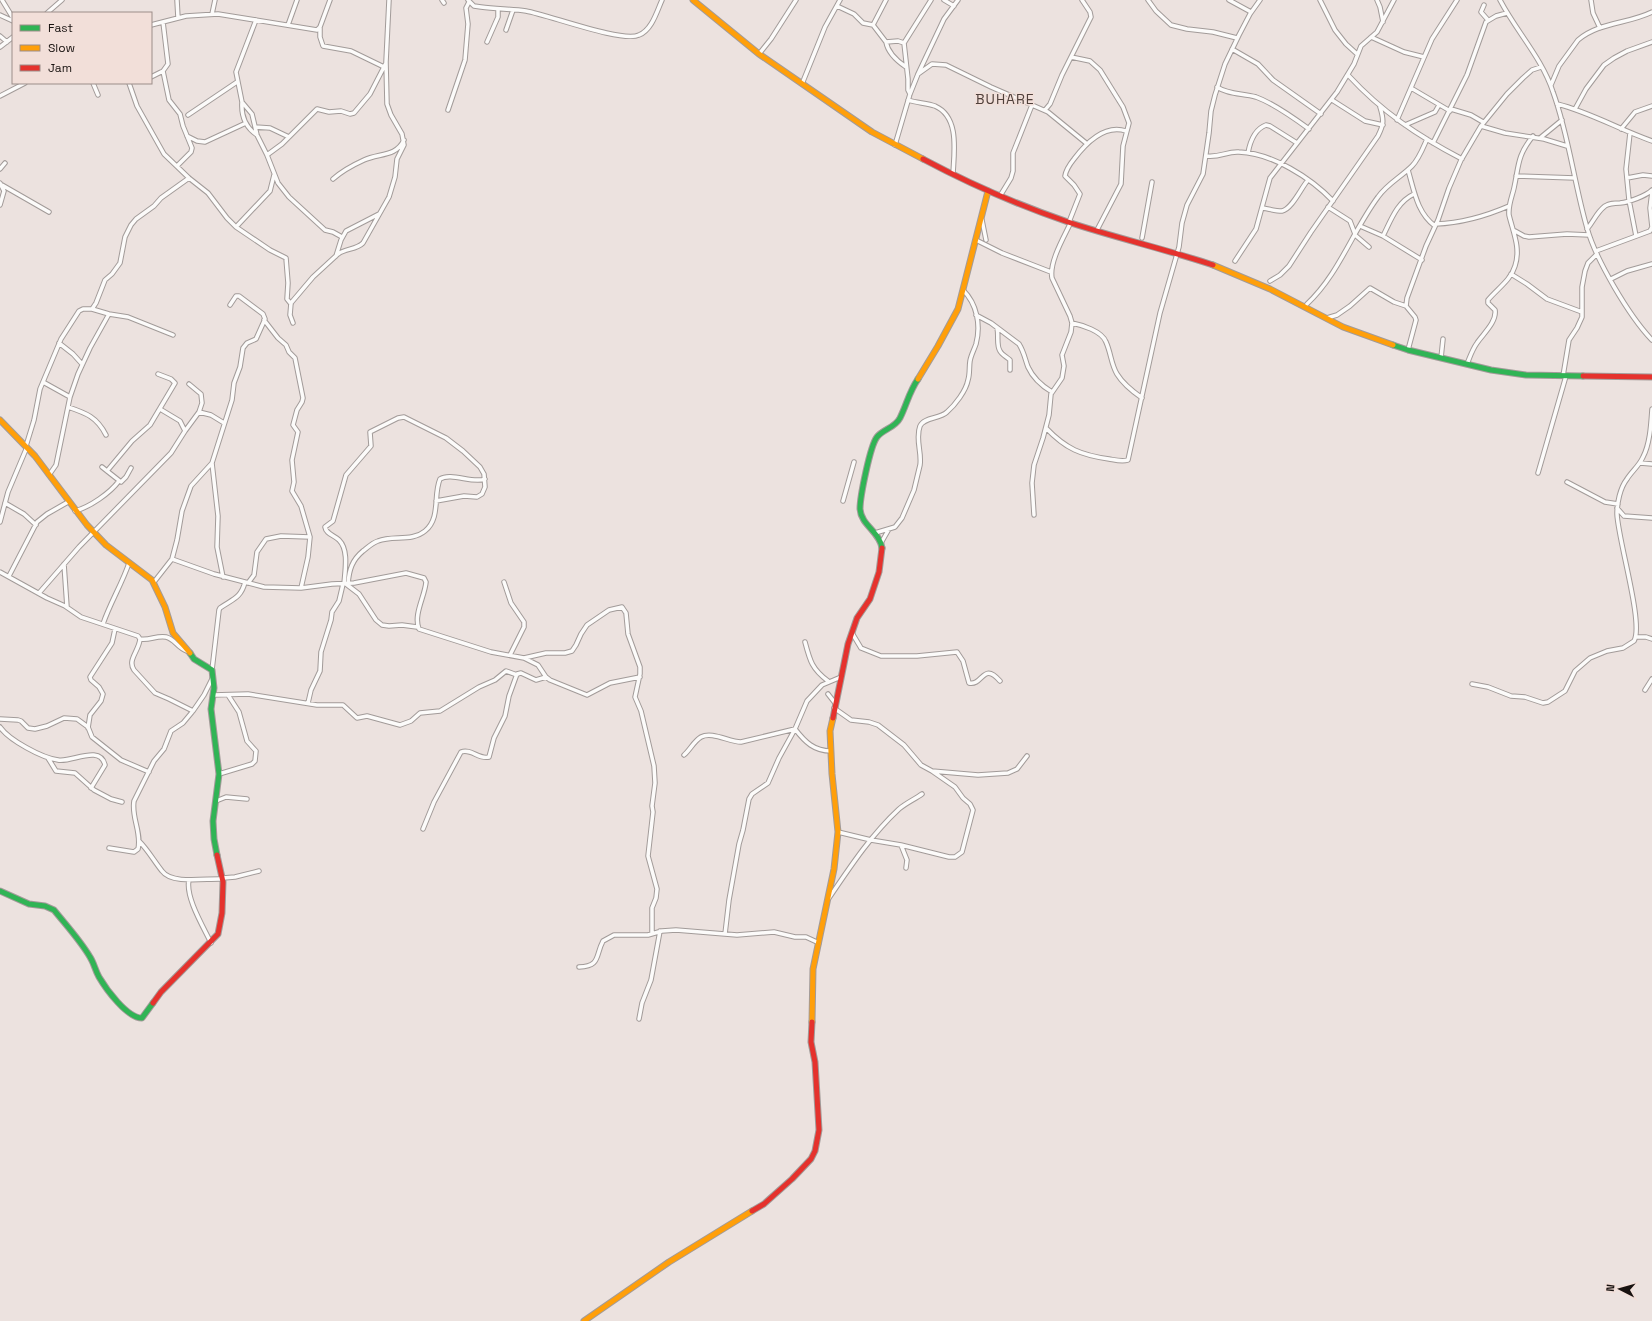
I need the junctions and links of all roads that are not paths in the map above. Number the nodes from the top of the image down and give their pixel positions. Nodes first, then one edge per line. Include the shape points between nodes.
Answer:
1 (2, 0) edge
2 (54, 0) edge
3 (62, 0) edge
4 (177, 0) edge
5 (215, 0) edge
6 (298, 0) edge
7 (330, 0) edge
8 (389, 0) edge
9 (662, 0) edge
10 (693, 0) edge
11 (796, 0) edge
12 (840, 0) edge
13 (886, 0) edge
14 (931, 0) edge
15 (944, 0) edge
16 (958, 0) edge
17 (1082, 0) edge
18 (1148, 0) edge
19 (1229, 0) edge
20 (1260, 0) edge
21 (1320, 0) edge
22 (1377, 0) edge
23 (1394, 0) edge
24 (1457, 0) edge
25 (1500, 0) edge
26 (1592, 0) edge
27 (469, 1) edge
28 (57, 4) junction
29 (1484, 5) dead end
30 (836, 6) junction
31 (954, 6) junction
32 (498, 9) junction
33 (513, 10) junction
34 (48, 12) edge
35 (1251, 12) junction
36 (1652, 12) edge
37 (1507, 13) junction
38 (212, 14) junction
39 (0, 16) edge
40 (12, 18) edge
41 (178, 18) junction
42 (12, 20) edge
43 (256, 20) junction
44 (1488, 20) junction
45 (163, 22) junction
46 (1383, 23) junction
47 (152, 25) edge
48 (288, 25) junction
49 (873, 25) junction
50 (320, 27) junction
51 (1600, 28) junction
52 (506, 30) dead end
53 (0, 36) edge
54 (1371, 37) junction
55 (12, 38) edge
56 (1237, 38) junction
57 (7, 42) junction
58 (487, 42) dead end
59 (886, 42) junction
60 (1652, 42) edge
61 (904, 43) junction
62 (0, 47) edge
63 (1232, 49) junction
64 (760, 54) junction
65 (1357, 54) junction
66 (1071, 57) junction
67 (1424, 57) junction
68 (386, 62) junction
69 (384, 67) junction
70 (906, 67) junction
71 (1541, 67) junction
72 (163, 71) junction
73 (918, 74) junction
74 (1348, 75) junction
75 (152, 76) edge
76 (237, 82) junction
77 (23, 84) edge
78 (93, 84) edge
79 (130, 84) edge
80 (802, 84) junction
81 (1551, 86) junction
82 (1217, 87) junction
83 (1411, 88) junction
84 (910, 94) junction
85 (98, 95) dead end
86 (0, 96) edge
87 (908, 100) junction
88 (1332, 100) junction
89 (242, 102) junction
90 (1557, 104) junction
91 (1032, 105) junction
92 (1439, 105) junction
93 (1652, 106) edge
94 (1380, 107) junction
95 (1575, 109) junction
96 (448, 110) dead end
97 (1045, 110) junction
98 (1450, 110) junction
99 (1321, 114) junction
100 (188, 115) dead end
101 (1397, 120) junction
102 (1562, 120) junction
103 (246, 123) junction
104 (1482, 124) junction
105 (1382, 125) junction
106 (1405, 125) junction
107 (255, 127) junction
108 (1309, 129) junction
109 (1622, 129) junction
110 (1126, 131) junction
111 (1630, 133) junction
112 (257, 135) junction
113 (187, 136) junction
114 (1532, 136) junction
115 (289, 137) junction
116 (1540, 138) junction
117 (404, 139) junction
118 (1427, 139) junction
119 (1652, 141) edge
120 (1086, 143) junction
121 (1297, 143) junction
122 (1433, 143) junction
123 (895, 145) junction
124 (1567, 146) junction
125 (1248, 152) junction
126 (267, 155) junction
127 (1206, 156) junction
128 (1462, 158) junction
129 (5, 163) dead end
130 (1280, 164) junction
131 (177, 166) junction
132 (0, 169) edge
133 (1408, 170) junction
134 (953, 174) junction
135 (274, 175) junction
136 (1516, 176) junction
137 (1652, 176) edge
138 (189, 178) junction
139 (1575, 178) junction
140 (1626, 178) junction
141 (333, 179) dead end
142 (1308, 180) junction
143 (1152, 182) dead end
144 (1, 184) edge
145 (988, 191) junction
146 (1652, 191) edge
147 (1414, 194) junction
148 (1000, 196) junction
149 (1629, 200) junction
150 (1333, 201) junction
151 (0, 205) edge
152 (1509, 206) junction
153 (1328, 207) junction
154 (1263, 208) junction
155 (49, 212) dead end
156 (379, 214) junction
157 (982, 215) junction
158 (1350, 221) junction
159 (1070, 222) junction
160 (1360, 225) junction
161 (1436, 225) junction
162 (236, 227) junction
163 (1587, 229) junction
164 (1652, 229) edge
165 (1097, 230) junction
166 (1514, 231) junction
167 (1355, 234) junction
168 (1590, 235) junction
169 (1383, 236) junction
170 (1636, 236) junction
171 (342, 237) junction
172 (1142, 238) dead end
173 (976, 240) junction
174 (986, 240) dead end
175 (1369, 247) dead end
176 (1596, 252) junction
177 (1177, 253) junction
178 (335, 257) junction
179 (1422, 260) junction
180 (1235, 261) dead end
181 (1652, 264) edge
182 (1052, 272) junction
183 (1511, 274) junction
184 (1611, 279) junction
185 (1270, 281) dead end
186 (963, 290) junction
187 (291, 304) junction
188 (1307, 304) dead end
189 (230, 305) dead end
190 (1406, 306) junction
191 (92, 309) junction
192 (1582, 312) junction
193 (109, 314) junction
194 (976, 315) junction
195 (1327, 318) junction
196 (264, 320) junction
197 (1072, 323) junction
198 (293, 324) dead end
199 (997, 328) junction
200 (173, 335) dead end
201 (1443, 339) dead end
202 (1652, 340) edge
203 (59, 343) junction
204 (1408, 350) junction
205 (1441, 358) junction
206 (82, 364) junction
207 (1467, 364) junction
208 (1010, 370) dead end
209 (158, 374) dead end
210 (1564, 376) junction
211 (1652, 377) edge
212 (43, 382) junction
213 (188, 384) dead end
214 (1052, 392) junction
215 (70, 397) junction
216 (1142, 398) junction
217 (68, 407) junction
218 (160, 409) junction
219 (1652, 409) edge
220 (199, 412) junction
221 (0, 420) edge
222 (224, 423) junction
223 (1046, 428) junction
224 (185, 431) junction
225 (106, 435) dead end
226 (27, 447) junction
227 (854, 462) dead end
228 (212, 463) junction
229 (1640, 463) junction
230 (1652, 464) edge
231 (102, 467) dead end
232 (131, 468) dead end
233 (107, 471) junction
234 (1538, 473) dead end
235 (49, 475) junction
236 (485, 479) junction
237 (119, 481) junction
238 (1567, 482) dead end
239 (436, 501) junction
240 (843, 501) dead end
241 (5, 502) junction
242 (68, 502) junction
243 (1617, 506) junction
244 (75, 511) junction
245 (1, 512) edge
246 (1034, 516) dead end
247 (1652, 518) edge
248 (0, 522) edge
249 (36, 525) junction
250 (889, 529) junction
251 (94, 532) junction
252 (875, 533) junction
253 (310, 537) junction
254 (881, 543) junction
255 (172, 559) junction
256 (129, 563) junction
257 (64, 564) junction
258 (0, 572) edge
259 (9, 576) junction
260 (223, 577) junction
261 (154, 582) junction
262 (246, 582) junction
263 (504, 582) dead end
264 (345, 584) junction
265 (301, 588) junction
266 (39, 593) junction
267 (68, 607) junction
268 (103, 624) junction
269 (417, 627) junction
270 (114, 629) junction
271 (852, 633) junction
272 (1636, 637) junction
273 (140, 639) junction
274 (1652, 640) edge
275 (805, 642) dead end
276 (188, 651) junction
277 (510, 655) junction
278 (524, 658) junction
279 (212, 670) junction
280 (516, 675) junction
281 (214, 676) junction
282 (640, 676) junction
283 (546, 677) junction
284 (841, 677) junction
285 (1652, 679) edge
286 (828, 681) junction
287 (1000, 681) dead end
288 (1472, 684) dead end
289 (1652, 686) edge
290 (828, 694) dead end
291 (213, 695) junction
292 (228, 695) junction
293 (308, 703) junction
294 (834, 706) junction
295 (193, 711) junction
296 (0, 719) edge
297 (0, 727) edge
298 (88, 728) junction
299 (796, 729) junction
300 (831, 751) junction
301 (684, 755) dead end
302 (1027, 756) dead end
303 (48, 758) junction
304 (932, 771) junction
305 (149, 772) junction
306 (219, 774) junction
307 (91, 788) junction
308 (922, 794) dead end
309 (247, 799) dead end
310 (216, 801) junction
311 (122, 802) dead end
312 (423, 829) dead end
313 (838, 832) junction
314 (871, 840) junction
315 (139, 841) junction
316 (901, 845) junction
317 (109, 848) dead end
318 (906, 868) dead end
319 (259, 871) dead end
320 (223, 879) junction
321 (189, 880) junction
322 (0, 891) edge
323 (828, 900) junction
324 (660, 931) junction
325 (652, 933) junction
326 (725, 934) junction
327 (211, 943) junction
328 (819, 943) junction
329 (579, 967) dead end
330 (639, 1019) dead end
331 (584, 1321) edge

1 - 40 street
2 - 28 street
3 - 28 street
4 - 41 street
5 - 38 street
6 - 48 street
7 - 50 street
8 - 68 street
9 - 33 street via 649,28 634,37
10 - 64 street
11 - 64 street
12 - 30 street
13 - 49 street
14 - 61 street
15 - 31 street
16 - 31 street
17 - 66 street via 1091,17
18 - 56 street via 1171,25
19 - 35 street
20 - 35 street
21 - 65 street via 1335,30
22 - 46 street
23 - 46 street
24 - 67 street via 1432,39
25 - 37 street
26 - 51 street via 1593,13
27 - 32 street via 474,6
27 - 96 street via 466,8 468,24 465,60
28 - 34 street
29 - 44 street via 1481,12
30 - 49 street via 854,14 863,23
30 - 80 street
31 - 73 street via 941,24
32 - 33 street
32 - 58 street via 498,17
33 - 52 street
35 - 56 street
36 - 51 street
37 - 44 street
37 - 71 street
38 - 41 street
38 - 43 street
39 - 42 street
41 - 45 street
43 - 48 street
43 - 76 street via 236,72
44 - 98 street via 1471,67
45 - 47 street
45 - 72 street via 168,64
46 - 54 street via 1378,32
48 - 50 street via 314,30 319,30
49 - 59 street
50 - 69 street via 323,46 351,51
51 - 81 street via 1586,33 1578,40 1559,66
53 - 57 street
54 - 65 street
54 - 67 street via 1404,52
55 - 57 street
56 - 63 street
57 - 62 street
59 - 61 street
59 - 70 street via 896,60
60 - 95 street via 1627,51 1604,65
61 - 70 street
63 - 82 street
63 - 99 street via 1258,64 1273,80
64 - 80 street
65 - 74 street
66 - 97 street
66 - 110 street via 1090,61 1100,70 1127,115 1129,122
67 - 83 street
68 - 69 street
68 - 117 street via 387,104
69 - 115 street via 370,94 354,113 318,109
70 - 84 street
71 - 81 street
71 - 104 street via 1532,70 1523,78
72 - 75 street
72 - 113 street via 169,100 180,114
73 - 84 street
73 - 91 street via 929,65 942,64
74 - 88 street
74 - 94 street
76 - 89 street
76 - 100 street
77 - 86 street
78 - 85 street
79 - 131 street via 137,106 158,146
80 - 123 street
81 - 90 street
82 - 108 street via 1266,101
82 - 127 street via 1211,111
83 - 92 street
83 - 101 street
84 - 87 street
87 - 123 street
87 - 134 street via 936,107 950,121 955,143
88 - 99 street
88 - 105 street via 1365,121
89 - 103 street via 242,113
89 - 107 street via 252,114
90 - 95 street
90 - 102 street
91 - 97 street
91 - 148 street via 1012,155 1011,178
92 - 98 street
92 - 106 street via 1436,112
93 - 109 street via 1635,112
94 - 101 street
94 - 105 street
95 - 109 street
97 - 120 street
98 - 104 street via 1471,115
98 - 122 street
99 - 108 street
101 - 106 street
102 - 116 street
102 - 124 street
103 - 112 street
103 - 113 street via 205,142
104 - 114 street via 1505,133
104 - 128 street
105 - 150 street via 1378,136
106 - 118 street
107 - 112 street
107 - 115 street via 270,128
108 - 121 street
109 - 111 street
110 - 120 street via 1112,129
110 - 165 street via 1121,184
111 - 119 street
111 - 140 street
112 - 126 street
113 - 131 street via 192,150
114 - 116 street
114 - 136 street via 1521,153
115 - 126 street
116 - 124 street
117 - 141 street via 394,152 364,160
117 - 156 street via 404,145 396,159 396,177
118 - 122 street
118 - 133 street via 1417,160
120 - 159 street via 1065,172 1066,178 1080,194
121 - 125 street via 1266,125 1252,138
121 - 130 street
122 - 128 street
123 - 134 street
124 - 139 street
125 - 127 street
125 - 130 street
126 - 135 street
127 - 177 street via 1203,174 1184,214
128 - 161 street
129 - 132 street
130 - 142 street
130 - 154 street via 1270,178
131 - 138 street
133 - 147 street
133 - 160 street via 1379,195
134 - 145 street
135 - 162 street via 270,191
135 - 171 street via 292,200 325,230
136 - 139 street
136 - 152 street
137 - 140 street
138 - 162 street via 208,193
138 - 191 street via 167,193 131,225 125,237 120,263 105,280
139 - 163 street
140 - 149 street
142 - 150 street
142 - 154 street via 1293,202 1282,211
143 - 172 street
144 - 151 street via 4,191
144 - 155 street
145 - 148 street
145 - 157 street
146 - 149 street
146 - 164 street
147 - 161 street via 1424,216
147 - 169 street via 1400,205
148 - 159 street
149 - 163 street via 1605,206 1594,216
149 - 170 street
150 - 153 street
152 - 161 street via 1490,214
152 - 166 street
153 - 158 street
153 - 185 street via 1289,266
154 - 180 street via 1256,229
156 - 171 street via 349,229
156 - 178 street via 360,246 341,251
157 - 173 street
157 - 174 street
158 - 160 street
158 - 167 street
159 - 165 street
159 - 182 street via 1053,262
160 - 167 street
160 - 169 street
161 - 179 street
162 - 187 street via 286,258 287,299
163 - 168 street
164 - 170 street
165 - 177 street
166 - 168 street via 1529,237
166 - 183 street via 1518,248 1515,267
167 - 175 street
167 - 188 street via 1330,278
168 - 176 street
169 - 179 street
170 - 176 street
171 - 178 street
173 - 182 street
173 - 186 street
176 - 184 street
176 - 192 street via 1585,271
177 - 195 street via 1243,277
177 - 216 street via 1160,313
178 - 187 street via 313,277
179 - 190 street
181 - 184 street via 1627,271
182 - 197 street via 1052,278
183 - 192 street via 1548,298
183 - 207 street via 1488,300 1495,310 1494,315 1487,330 1472,350
184 - 202 street
186 - 194 street via 971,300
186 - 252 street via 952,321 910,391 900,419 876,438 868,464 860,509 862,518
187 - 198 street via 290,315
189 - 196 street via 236,296 239,296 263,314
190 - 195 street via 1370,288 1350,306
190 - 204 street via 1416,320
191 - 193 street
191 - 203 street via 79,311
192 - 210 street via 1577,328 1569,340
193 - 200 street via 128,317
193 - 206 street
194 - 199 street
194 - 250 street via 978,334 970,361 968,381 946,413 925,421 920,427 918,446 921,459 914,490 902,518
195 - 204 street via 1343,327
196 - 222 street via 256,339 243,348
196 - 253 street via 295,358 300,379 302,401 294,425 298,432 292,460 292,491 301,506
197 - 214 street via 1070,338 1062,355 1062,378
197 - 216 street via 1079,324 1103,338 1118,374 1132,391
199 - 208 street via 998,348 1010,360
199 - 214 street via 1019,344 1031,372
201 - 205 street
203 - 206 street
203 - 212 street
204 - 205 street
205 - 207 street
206 - 215 street
207 - 210 street via 1526,375
209 - 218 street via 175,383
210 - 211 street
210 - 234 street
212 - 215 street
212 - 226 street
213 - 220 street via 202,396
214 - 223 street
215 - 217 street
216 - 223 street via 1129,459 1126,461 1086,455 1063,444
217 - 225 street via 93,417
217 - 235 street via 56,465
218 - 224 street via 180,421
218 - 233 street via 150,425 132,441
219 - 229 street via 1646,452
220 - 222 street
220 - 224 street
221 - 226 street
222 - 228 street
223 - 246 street via 1032,474
224 - 251 street via 171,453
226 - 235 street
226 - 241 street
227 - 240 street
228 - 255 street via 191,486 182,511
228 - 260 street via 218,516 217,547
229 - 230 street
229 - 243 street via 1627,479
231 - 233 street
232 - 237 street via 124,480
233 - 237 street
235 - 242 street
236 - 239 street via 484,491 477,497 464,496
236 - 239 street via 479,481 444,477 439,481
236 - 264 street via 480,467 446,438 404,418 398,418 371,431 371,446 346,475 333,521 324,527 342,544 346,566
237 - 244 street via 106,495
238 - 243 street
239 - 264 street via 435,512 426,531 407,538 376,541 357,556
241 - 245 street
241 - 249 street
242 - 244 street
242 - 249 street via 47,514
243 - 247 street via 1624,516
243 - 272 street via 1620,540 1634,603
244 - 251 street
245 - 248 street
249 - 259 street
250 - 252 street
250 - 254 street
251 - 256 street
251 - 257 street
252 - 254 street
253 - 262 street via 281,536 266,539 257,552 254,575
253 - 265 street
254 - 271 street via 881,564 872,593 857,618
255 - 260 street
255 - 261 street
256 - 261 street
256 - 268 street
257 - 266 street
257 - 267 street
258 - 259 street
259 - 266 street
260 - 262 street
261 - 276 street via 165,607 171,630
262 - 265 street via 264,587
262 - 279 street via 238,597 219,610
263 - 277 street via 511,603 524,622
264 - 265 street
264 - 269 street via 360,594 382,625
264 - 269 street via 406,573 424,578 426,585
264 - 293 street via 332,612 321,652 320,671
266 - 267 street
267 - 268 street via 81,617
268 - 270 street
269 - 277 street via 491,652
270 - 273 street via 134,634
270 - 298 street via 112,643 90,677 103,694 90,715
271 - 284 street
271 - 287 street via 862,648 881,656 957,652 963,661 969,683 974,683 989,673
272 - 274 street
272 - 288 street via 1623,648 1590,658 1575,671 1565,691 1548,702 1511,696
273 - 276 street via 165,636 172,639 181,649
273 - 295 street via 132,661 134,670 154,693
275 - 286 street via 813,667
276 - 279 street via 194,659
277 - 278 street
278 - 282 street via 572,651 587,625 621,606 627,615 627,632 639,663
278 - 283 street via 538,665
279 - 281 street
280 - 283 street via 521,673 536,680
280 - 293 street via 506,671 440,711 420,713 400,725 367,716 357,718 343,705 324,706
280 - 312 street via 505,716 494,738 489,757 483,758 468,751 461,752 434,802
281 - 291 street
281 - 295 street
282 - 283 street via 610,683 587,695
282 - 325 street via 634,697 643,716 655,774 648,856 657,889 652,908
284 - 286 street
284 - 294 street
285 - 289 street via 1645,690
286 - 299 street via 807,702
290 - 294 street
291 - 292 street
291 - 306 street via 211,709
292 - 293 street via 248,694
292 - 306 street via 238,712 247,741 256,751 252,764
294 - 300 street via 830,731
294 - 304 street via 850,720 878,725 904,745 921,765
295 - 305 street via 183,723 171,731 164,749
296 - 298 street via 18,720 28,728 35,729 71,717
297 - 303 street via 16,741
298 - 305 street via 92,737 121,760
299 - 300 street via 809,745
299 - 301 street via 741,742 704,736
299 - 326 street via 768,784 752,794 748,804
300 - 313 street
302 - 304 street via 1017,769 1008,773 978,775
303 - 307 street via 56,771 75,772
303 - 307 street via 62,761 86,755 98,756 105,765
304 - 316 street via 955,787 972,807 973,813 962,852 952,858
305 - 315 street via 134,803
306 - 310 street
307 - 311 street
308 - 314 street via 900,808
309 - 310 street via 226,797
310 - 320 street via 212,815 214,839
313 - 314 street
313 - 323 street
314 - 316 street
314 - 323 street
315 - 317 street via 138,849 134,852
315 - 321 street via 164,874
316 - 318 street via 907,860
319 - 320 street
320 - 321 street
320 - 327 street via 220,924 218,934
321 - 327 street via 192,898
322 - 327 street via 29,904 54,910 90,957 109,991 128,1014 137,1018 142,1018 146,1014 160,992
323 - 328 street
324 - 325 street
324 - 326 street via 692,930
324 - 330 street via 651,980
325 - 329 street via 607,937 601,943 595,963
326 - 328 street via 750,936 774,932 806,937
328 - 331 street via 813,969 811,1022 819,1130 811,1159 764,1204 670,1262

